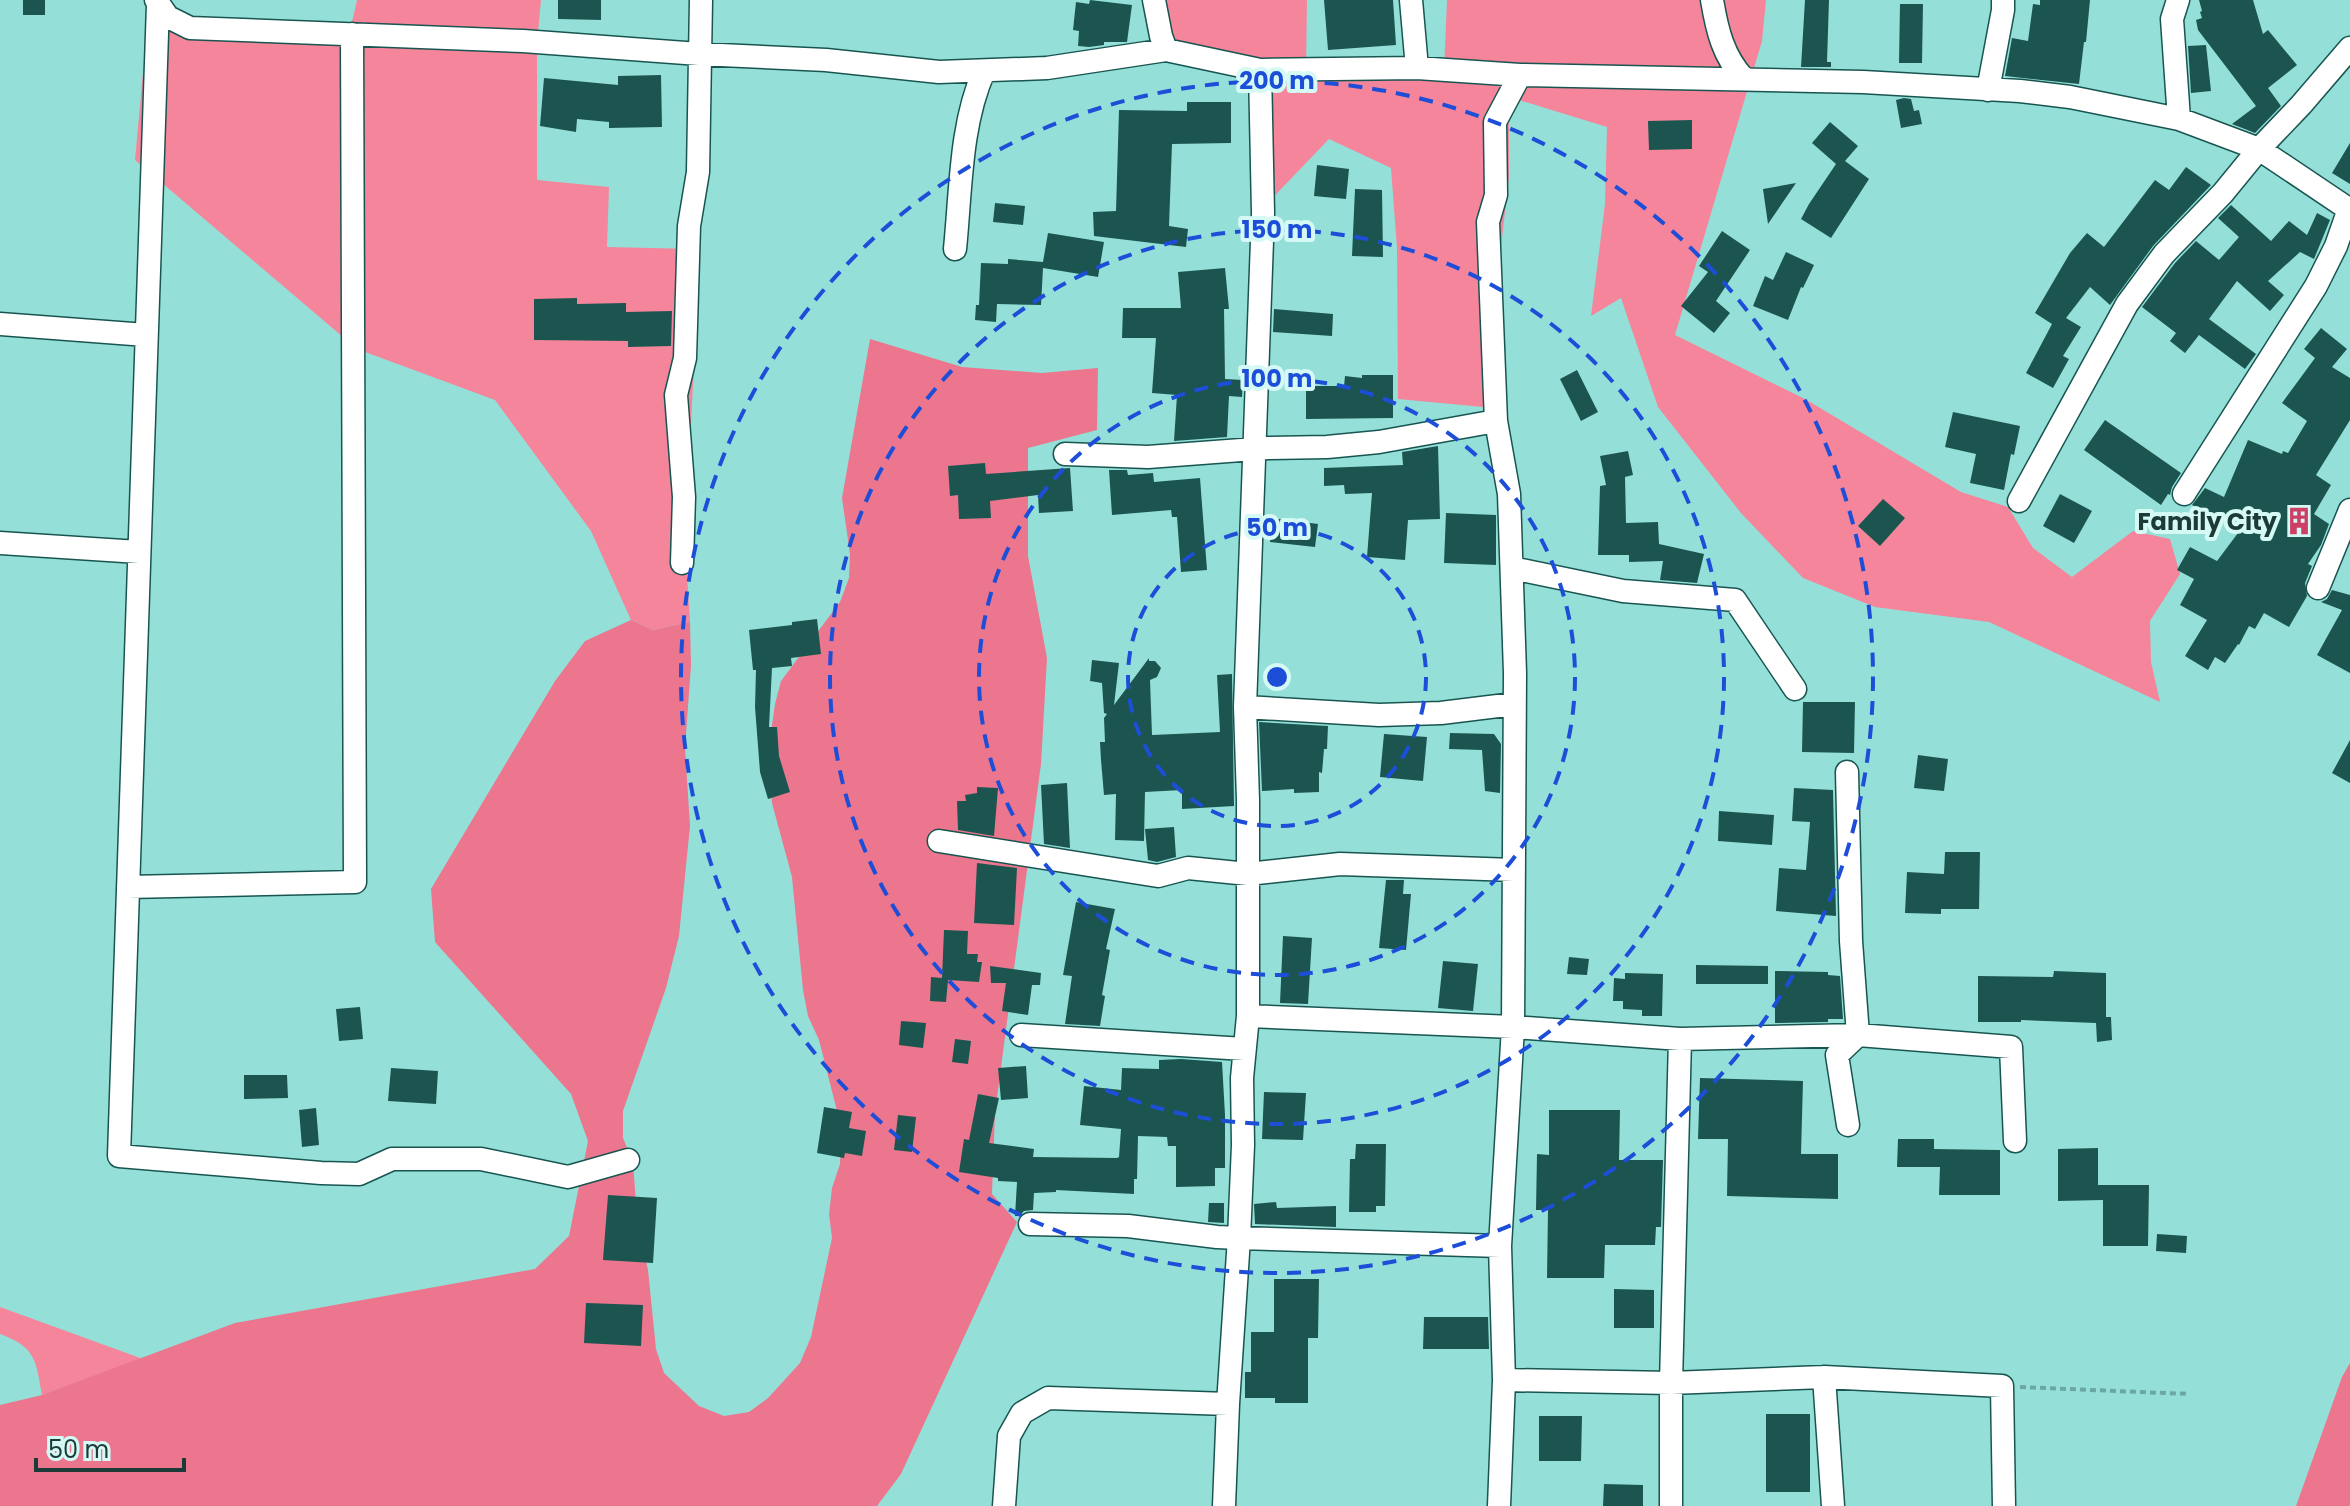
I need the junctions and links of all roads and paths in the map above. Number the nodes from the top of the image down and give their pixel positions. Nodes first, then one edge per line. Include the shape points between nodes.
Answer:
1 (701, 0) edge
2 (1154, 0) edge
3 (1411, 0) edge
4 (1712, 0) edge
5 (2003, 0) edge
6 (2178, 0) edge
7 (157, 2) edge
8 (352, 34) junction
9 (2350, 48) edge
10 (1166, 50) junction
11 (699, 54) junction
12 (1417, 68) junction
13 (1260, 70) junction
14 (984, 71) junction
15 (1520, 75) junction
16 (1744, 79) junction
17 (1988, 90) junction
18 (2179, 119) junction
19 (2259, 149) junction
20 (2349, 210) edge
21 (955, 249) dead end
22 (0, 324) edge
23 (146, 335) junction
24 (1496, 421) junction
25 (1255, 449) junction
26 (1065, 454) dead end
27 (2184, 494) dead end
28 (2019, 501) dead end
29 (2350, 510) edge
30 (0, 543) edge
31 (139, 552) junction
32 (682, 563) dead end
33 (1512, 568) junction
34 (2318, 588) dead end
35 (1795, 689) dead end
36 (1514, 704) junction
37 (1245, 707) junction
38 (1847, 772) dead end
39 (939, 841) dead end
40 (1514, 870) junction
41 (1248, 874) junction
42 (128, 887) junction
43 (1248, 1016) junction
44 (1513, 1027) junction
45 (1021, 1035) dead end
46 (1858, 1035) junction
47 (1680, 1039) junction
48 (1244, 1049) junction
49 (1848, 1125) dead end
50 (2015, 1141) dead end
51 (628, 1160) dead end
52 (1030, 1224) dead end
53 (1239, 1238) junction
54 (1500, 1246) junction
55 (1824, 1377) junction
56 (1504, 1380) junction
57 (1671, 1383) junction
58 (2002, 1386) junction
59 (2189, 1394) dead end
60 (1228, 1404) junction
61 (1004, 1506) edge
62 (1224, 1506) edge
63 (1499, 1506) edge
64 (1671, 1506) edge
65 (1833, 1506) edge
66 (2004, 1506) edge

1 - 11 street
2 - 10 street
3 - 12 street
4 - 16 street via 1725,53
5 - 17 street
6 - 18 street via 2172,19
7 - 8 street via 168,17 190,28
7 - 23 street
8 - 11 street
8 - 42 street via 355,882
9 - 19 street
10 - 13 street
10 - 14 street via 1047,68
11 - 14 street
11 - 32 street via 698,172 689,226 685,358 676,395 684,497
12 - 13 street
12 - 15 street
13 - 25 street via 1263,213
14 - 21 street via 969,117
15 - 16 street
15 - 24 street via 1495,122 1496,195 1488,222
16 - 17 street
17 - 18 street via 2070,97
18 - 19 street
19 - 20 street
19 - 28 street via 2164,254 2127,304
20 - 27 street via 2316,286
22 - 23 street
23 - 31 street
24 - 25 street via 1379,442
24 - 33 street via 1509,494
25 - 26 street via 1148,457
25 - 37 street
29 - 34 street
30 - 31 street
31 - 42 street
33 - 35 street via 1623,591 1735,600
33 - 36 street
36 - 37 street via 1379,715
36 - 40 street
37 - 41 street
38 - 46 street
39 - 41 street via 1158,876 1188,868
40 - 41 street via 1340,864
40 - 44 street
41 - 43 street
42 - 51 street via 119,1156 359,1174 392,1159 481,1159 568,1177
43 - 44 street
43 - 48 street
44 - 47 street
44 - 54 street
45 - 48 street
46 - 47 street
46 - 49 street via 1837,1055
46 - 50 street via 2011,1047
47 - 57 street
48 - 53 street
52 - 53 street via 1128,1226
53 - 54 street
53 - 60 street
54 - 56 street
55 - 57 street
55 - 58 street
55 - 65 street
56 - 57 street
56 - 63 street
57 - 64 street
58 - 59 path
58 - 66 street
60 - 61 street via 1048,1398 1022,1413 1009,1436
60 - 62 street

